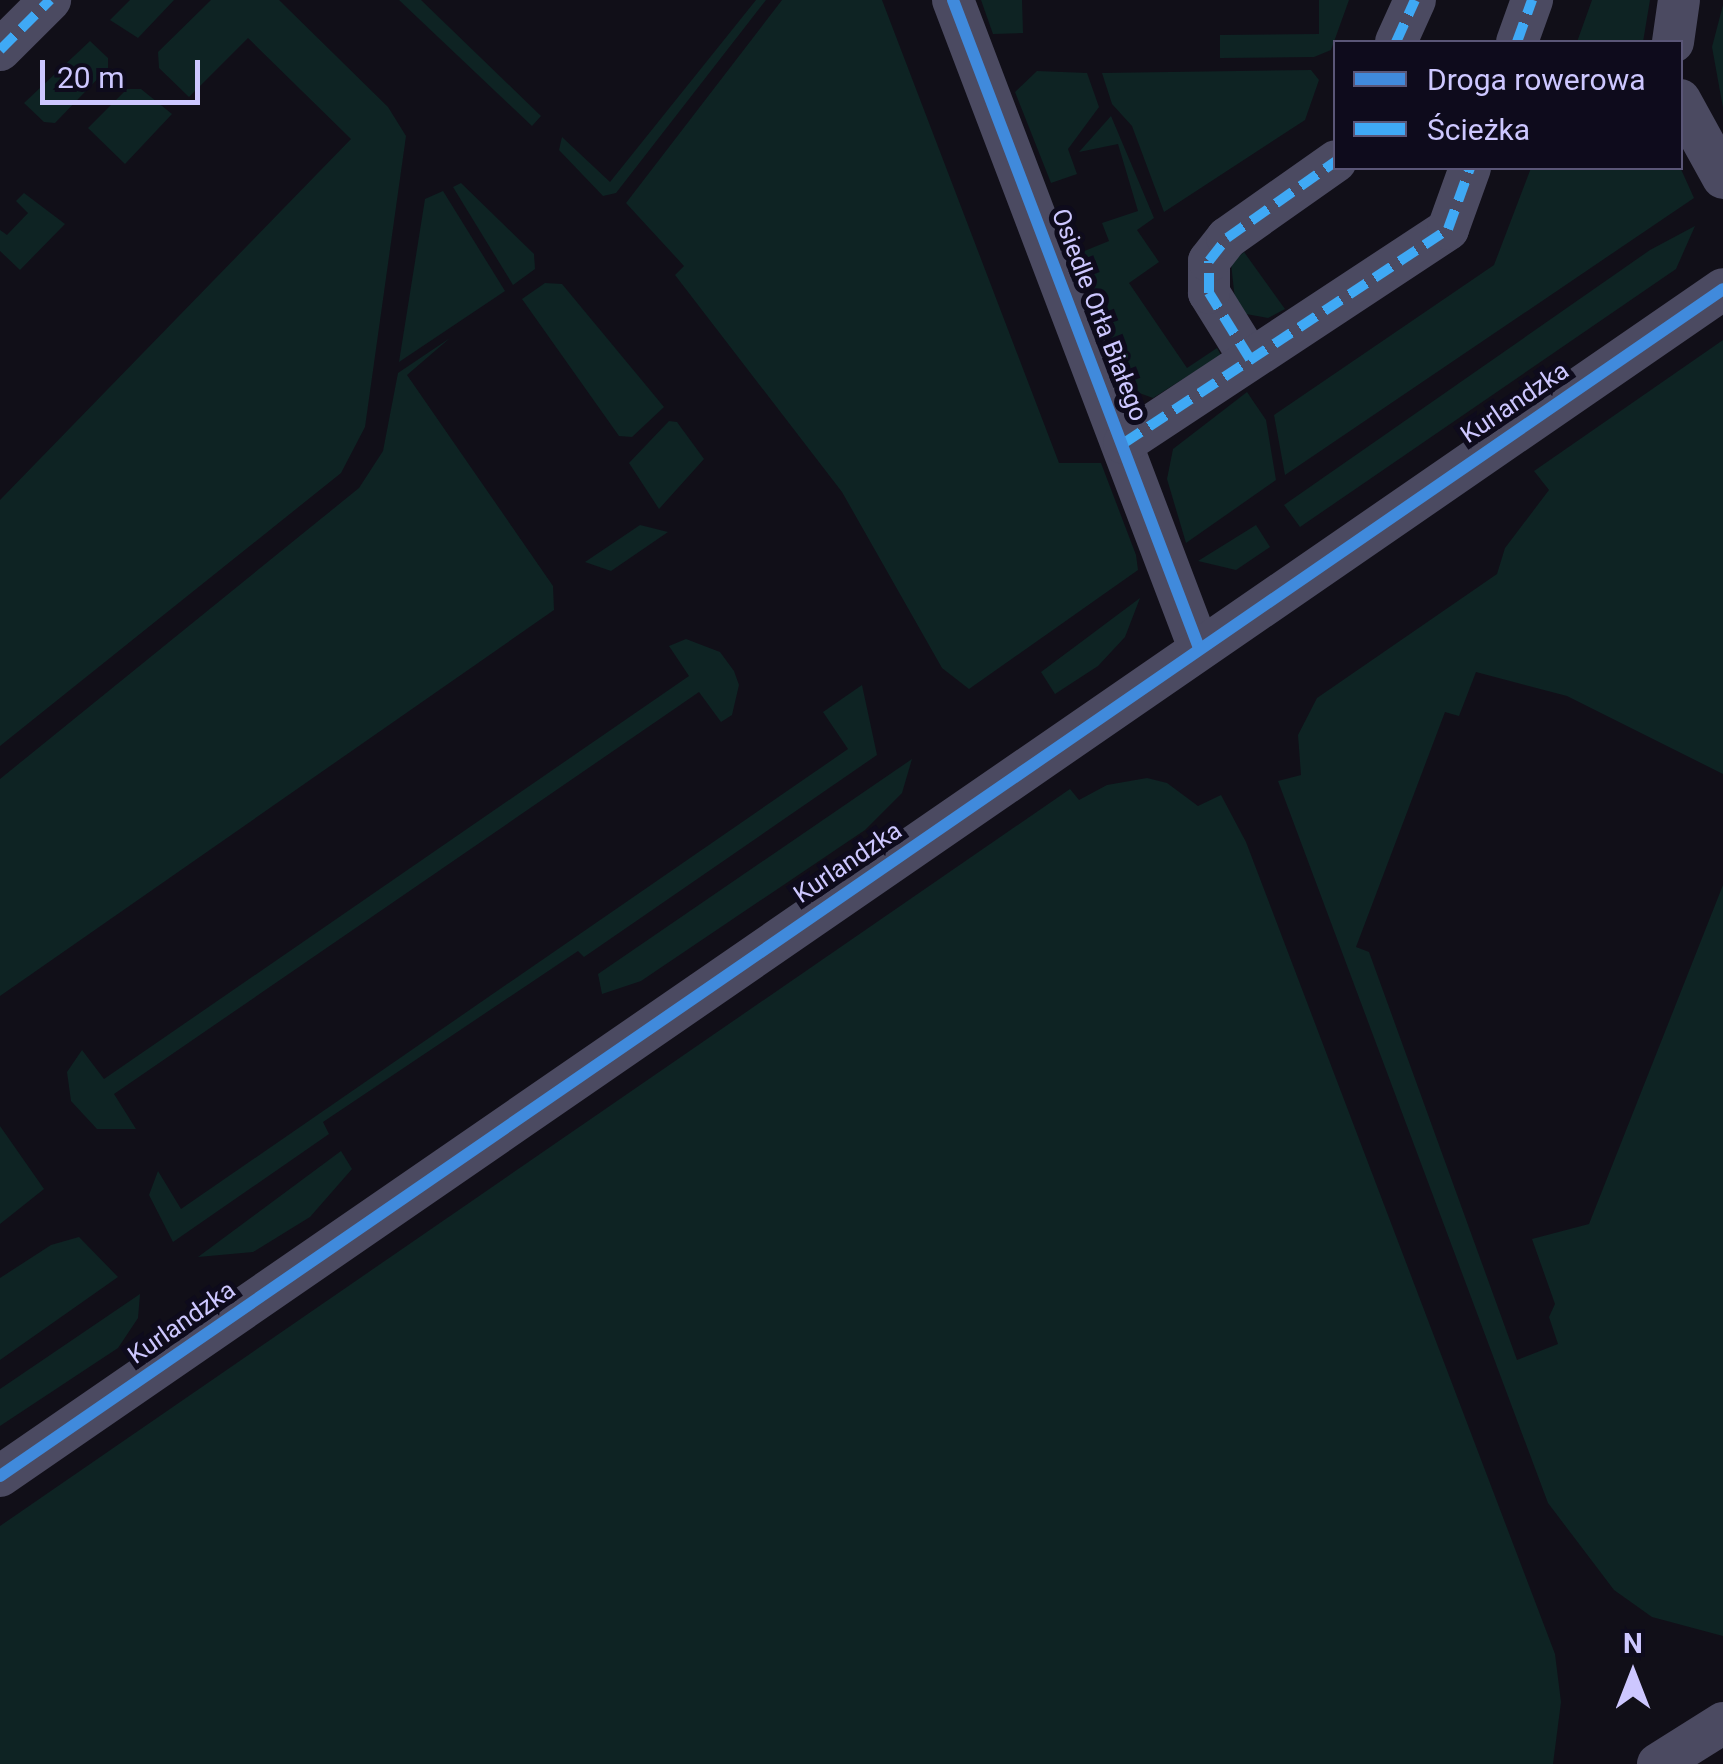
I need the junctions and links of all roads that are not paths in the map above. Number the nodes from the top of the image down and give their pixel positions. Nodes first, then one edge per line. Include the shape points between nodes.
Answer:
1 (50, 0) edge
2 (953, 0) edge
3 (1414, 0) edge
4 (1532, 0) edge
5 (1680, 0) edge
6 (1397, 40) edge
7 (1517, 40) edge
8 (1673, 40) edge
9 (0, 50) edge
10 (1683, 105) edge
11 (1333, 163) edge
12 (1469, 170) edge
13 (1723, 178) edge
14 (1723, 289) edge
15 (1250, 359) junction
16 (1124, 443) junction
17 (1199, 648) junction
18 (0, 1476) edge
19 (1723, 1722) edge
20 (1658, 1764) edge

1 - 9 street
2 - 16 street, Osiedle Orła Białego
3 - 6 street
4 - 7 street
5 - 8 street
10 - 13 street
11 - 15 street via 1226,238 1209,260 1209,294
12 - 15 street, Osiedle Orła Białego via 1448,229
14 - 17 street, Kurlandzka
15 - 16 street, Osiedle Orła Białego
16 - 17 street, Osiedle Orła Białego
17 - 18 street, Kurlandzka
19 - 20 street

